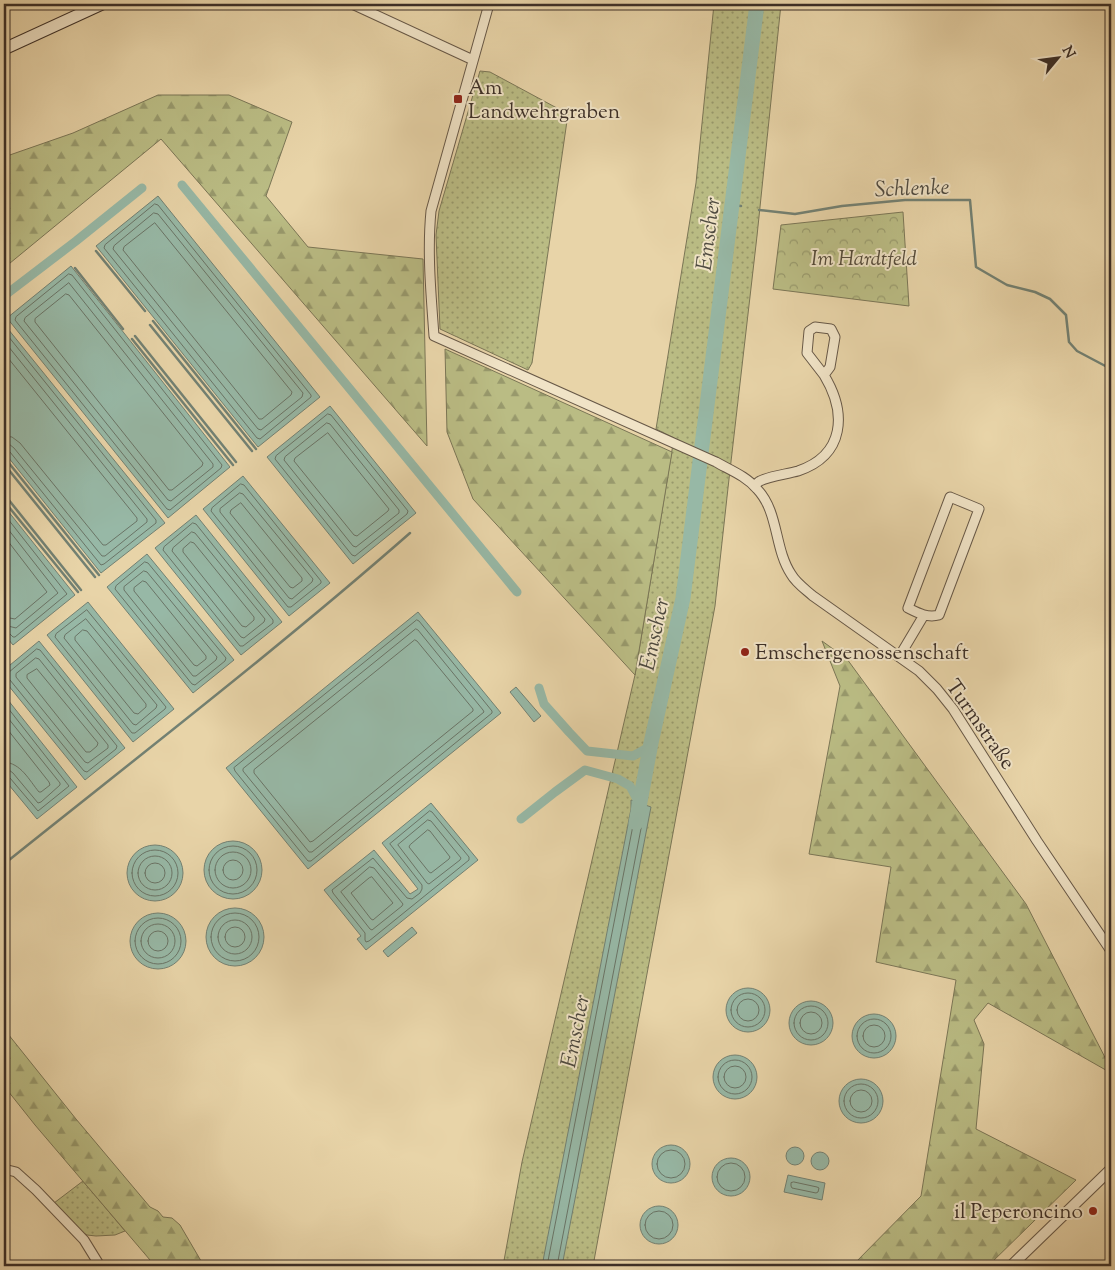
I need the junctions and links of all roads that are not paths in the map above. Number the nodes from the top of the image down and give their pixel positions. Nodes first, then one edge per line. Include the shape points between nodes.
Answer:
1 (102, 4) edge
2 (352, 4) edge
3 (489, 4) edge
4 (4, 48) edge
5 (473, 60) junction
6 (824, 376) junction
7 (754, 486) junction
8 (924, 615) junction
9 (899, 658) junction
10 (1111, 951) edge
11 (4, 1169) edge
12 (1111, 1169) edge
13 (100, 1266) edge
14 (1011, 1266) edge

1 - 4 main road
2 - 5 street
3 - 5 street
5 - 7 street via 431,211 434,336 716,462
6 - 6 street via 830,368 835,337 831,329 815,327 809,331 807,353
6 - 7 street via 834,394 839,419 831,448 813,464 760,480
7 - 9 street, Turmstraße via 765,500 783,559 799,584
8 - 8 street via 908,608 950,497 979,508 939,615
8 - 9 street
9 - 10 street, Turmstraße via 919,671 953,709
11 - 13 street via 16,1172 36,1190 84,1240
12 - 14 street

